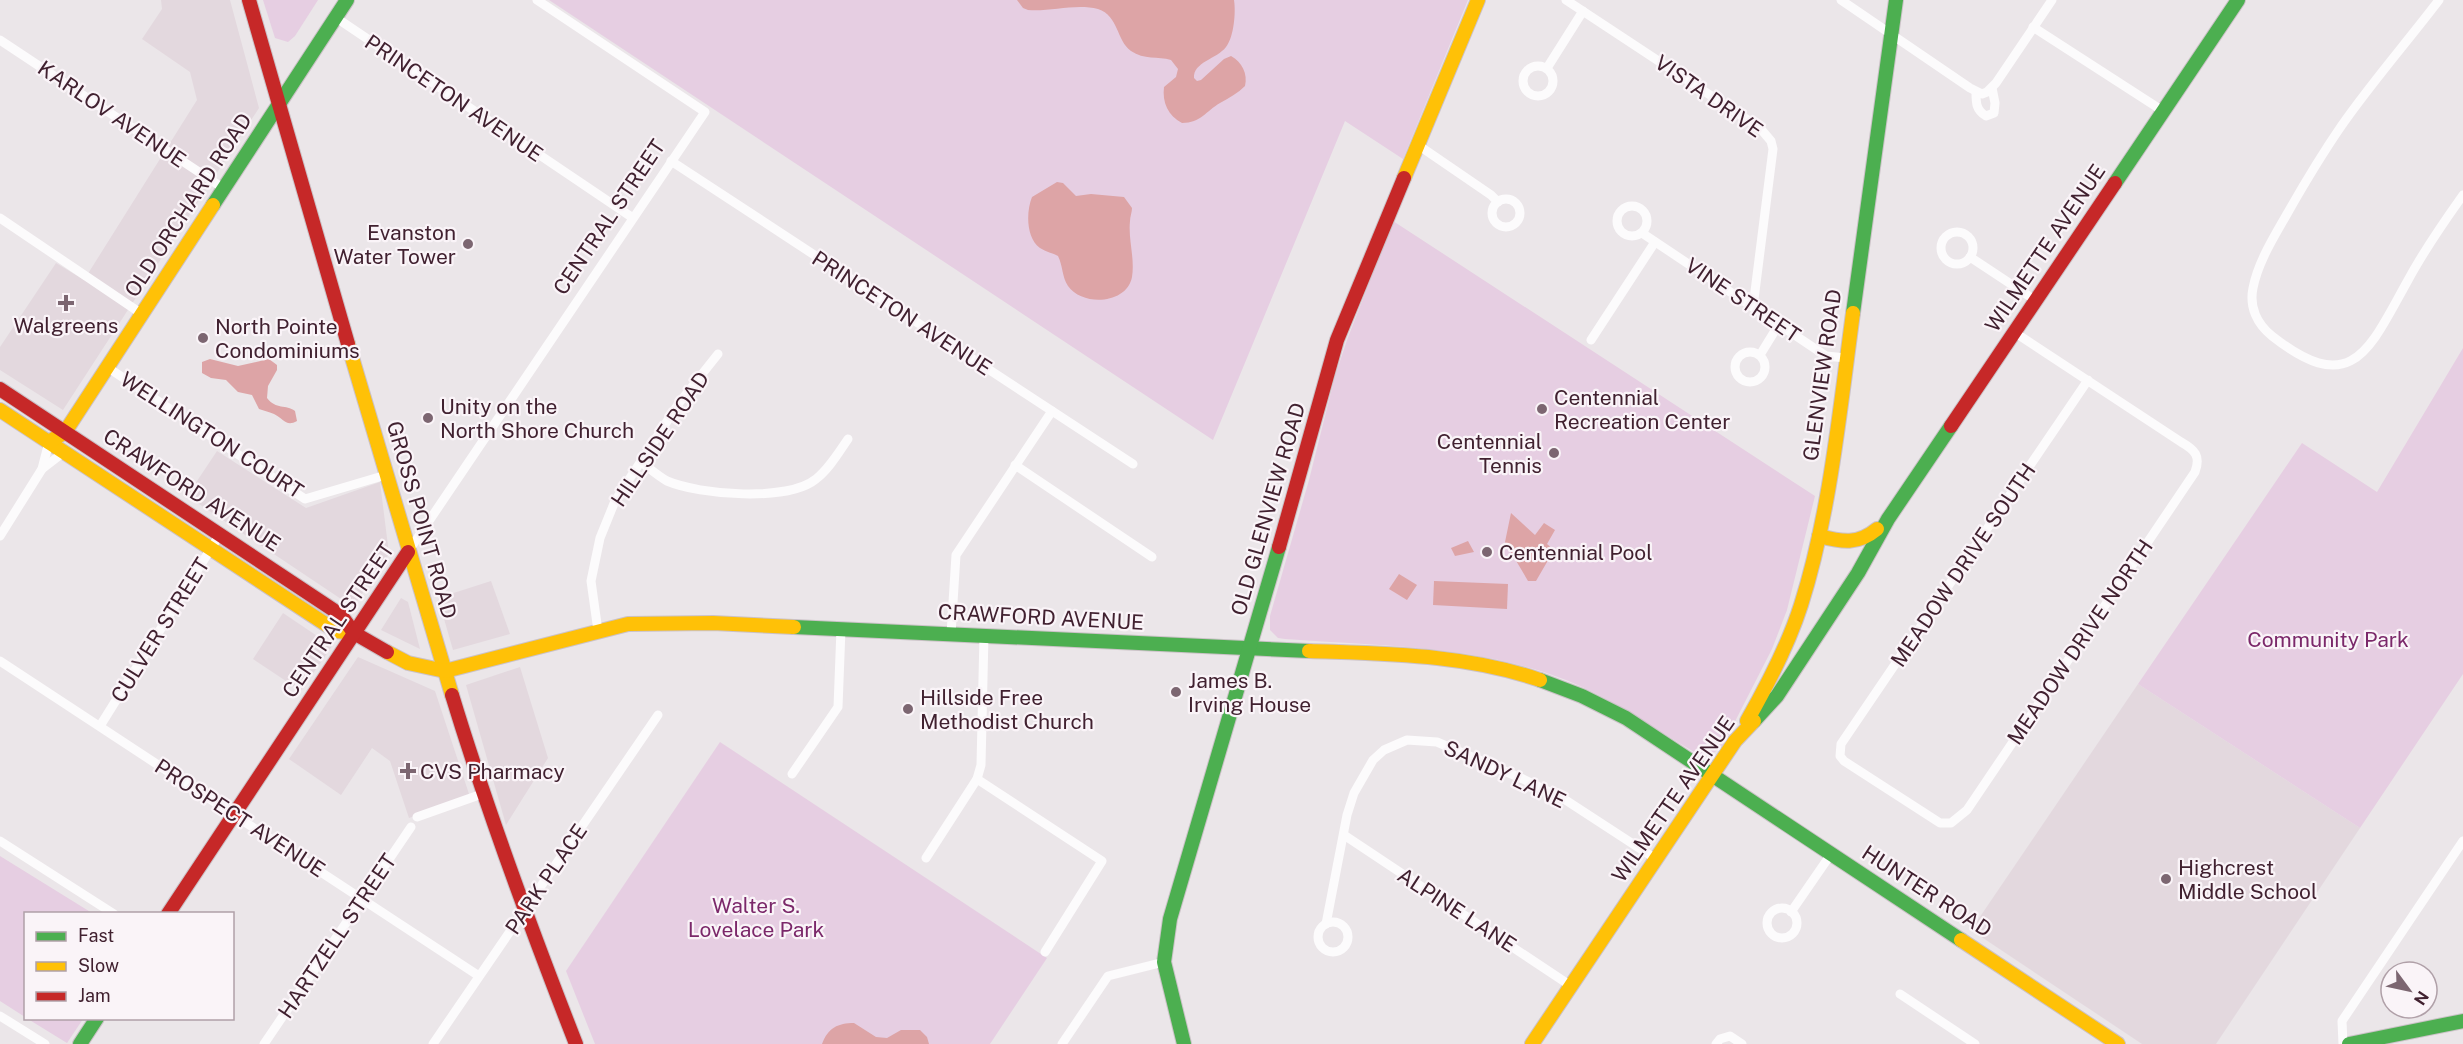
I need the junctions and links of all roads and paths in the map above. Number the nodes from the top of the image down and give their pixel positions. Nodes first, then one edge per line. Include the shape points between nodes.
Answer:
1 (249, 0) edge
2 (347, 0) edge
3 (537, 0) edge
4 (1478, 0) edge
5 (1566, 0) edge
6 (1841, 0) edge
7 (1896, 0) edge
8 (2052, 0) edge
9 (2238, 0) edge
10 (2439, 0) edge
11 (1583, 11) junction
12 (335, 17) junction
13 (2033, 27) junction
14 (1890, 34) junction
15 (0, 40) edge
16 (1546, 69) dead end
17 (1992, 88) junction
18 (1976, 92) junction
19 (279, 102) junction
20 (2163, 111) junction
21 (1418, 145) junction
22 (671, 161) junction
23 (223, 188) junction
24 (2463, 195) edge
25 (1498, 202) dead end
26 (0, 218) edge
27 (633, 218) junction
28 (1642, 233) dead end
29 (1655, 242) junction
30 (1970, 257) dead end
31 (2035, 300) junction
32 (1753, 307) junction
33 (142, 314) junction
34 (1779, 324) junction
35 (2014, 332) junction
36 (1591, 340) dead end
37 (717, 354) dead end
38 (1760, 355) dead end
39 (1846, 358) junction
40 (107, 367) junction
41 (2088, 380) junction
42 (0, 389) edge
43 (0, 410) edge
44 (1052, 411) junction
45 (65, 432) junction
46 (848, 439) dead end
47 (49, 442) junction
48 (64, 452) junction
49 (641, 462) junction
50 (1132, 464) dead end
51 (1015, 465) junction
52 (42, 469) junction
53 (386, 475) junction
54 (1888, 519) junction
55 (220, 534) junction
56 (0, 536) edge
57 (1819, 536) junction
58 (211, 549) junction
59 (408, 552) junction
60 (1152, 557) dead end
61 (841, 629) junction
62 (598, 631) junction
63 (354, 633) junction
64 (951, 634) junction
65 (984, 635) junction
66 (1251, 647) junction
67 (0, 661) edge
68 (445, 671) junction
69 (658, 715) dead end
70 (100, 726) junction
71 (1735, 741) junction
72 (792, 774) dead end
73 (1713, 775) junction
74 (977, 779) junction
75 (482, 794) junction
76 (234, 815) junction
77 (417, 817) dead end
78 (1951, 824) joint
79 (411, 827) dead end
80 (1344, 835) junction
81 (0, 841) edge
82 (2463, 841) edge
83 (1831, 854) junction
84 (926, 858) dead end
85 (1656, 859) junction
86 (362, 899) junction
87 (111, 912) edge
88 (169, 912) edge
89 (524, 912) junction
90 (1791, 912) dead end
91 (1326, 924) dead end
92 (1045, 952) dead end
93 (1164, 962) junction
94 (479, 976) junction
95 (1571, 986) junction
96 (1900, 994) dead end
97 (0, 1016) edge
98 (96, 1020) edge
99 (2463, 1021) edge
100 (45, 1044) edge
101 (80, 1044) edge
102 (264, 1044) edge
103 (433, 1044) edge
104 (576, 1044) edge
105 (1062, 1044) edge
106 (1184, 1044) edge
107 (1532, 1044) edge
108 (1716, 1044) edge
109 (1742, 1044) edge
110 (1975, 1044) edge
111 (2118, 1044) edge
112 (2343, 1044) edge
113 (2349, 1044) edge

1 - 19 main road, GROSS POINT ROAD
2 - 12 main road, OLD ORCHARD ROAD
3 - 22 street, CENTRAL STREET via 705,112
4 - 21 main road, OLD GLENVIEW ROAD
5 - 11 street, VISTA DRIVE
6 - 14 street
7 - 14 main road, GLENVIEW ROAD
8 - 13 street
9 - 20 main road, WILMETTE AVENUE
10 - 24 street via 2342,126 2301,189 2252,289 2251,304 2258,321 2267,332 2308,360 2327,365 2348,362 2365,352
11 - 16 street
11 - 32 street, VISTA DRIVE via 1760,128 1771,141
12 - 19 main road, OLD ORCHARD ROAD
12 - 27 street, PRINCETON AVENUE
13 - 17 street
13 - 20 street
14 - 18 street
14 - 39 main road, GLENVIEW ROAD
15 - 23 street, KARLOV AVENUE
17 - 18 street
17 - 18 street via 1994,113 1986,116 1976,104
19 - 23 main road, OLD ORCHARD ROAD
19 - 53 main road, GROSS POINT ROAD
20 - 31 main road, WILMETTE AVENUE
21 - 25 street
21 - 66 main road, OLD GLENVIEW ROAD via 1337,340
22 - 27 street, CENTRAL STREET
22 - 44 street, PRINCETON AVENUE
23 - 33 main road, OLD ORCHARD ROAD
26 - 33 street
27 - 59 street, CENTRAL STREET
28 - 29 street, VINE STREET
29 - 32 street, VINE STREET
29 - 36 street
30 - 31 street
31 - 35 main road, WILMETTE AVENUE
32 - 34 street, VINE STREET
33 - 40 main road, OLD ORCHARD ROAD
34 - 38 street
34 - 39 street, VINE STREET via 1826,356
35 - 41 street
35 - 54 main road, WILMETTE AVENUE
37 - 49 street, HILLSIDE ROAD via 678,403
39 - 57 main road, GLENVIEW ROAD
40 - 45 main road, OLD ORCHARD ROAD
40 - 53 street, WELLINGTON COURT via 304,500
41 - 78 street, MEADOW DRIVE NORTH via 2191,448 2197,455 2195,472 1967,810
41 - 78 street, MEADOW DRIVE SOUTH via 1839,750 1844,761 1895,795 1940,823
42 - 45 main road, CRAWFORD AVENUE
43 - 47 main road, CRAWFORD AVENUE
44 - 50 street, PRINCETON AVENUE
44 - 51 street
45 - 47 main road, OLD ORCHARD ROAD
45 - 48 main road
45 - 55 main road, CRAWFORD AVENUE
46 - 49 street via 816,479 797,490 772,494 692,489 666,480
47 - 48 main road, CRAWFORD AVENUE
47 - 52 street
48 - 52 street
48 - 58 main road, CRAWFORD AVENUE
49 - 62 street, HILLSIDE ROAD via 615,501 600,538 591,581
51 - 60 street
51 - 64 street via 956,555
52 - 56 street
53 - 59 main road, GROSS POINT ROAD
54 - 57 main road, WILMETTE AVENUE via 1857,543
54 - 71 main road, WILMETTE AVENUE via 1858,573 1777,696
55 - 58 street, CULVER STREET
55 - 63 main road, CRAWFORD AVENUE via 341,615
57 - 71 main road, GLENVIEW ROAD via 1786,643 1770,681
58 - 63 main road, CRAWFORD AVENUE via 336,631
58 - 70 street, CULVER STREET
59 - 63 main road, CENTRAL STREET
59 - 68 main road, GROSS POINT ROAD
61 - 62 main road, CRAWFORD AVENUE via 714,623 628,624
61 - 64 main road, CRAWFORD AVENUE
61 - 72 street via 838,707
62 - 68 main road, CRAWFORD AVENUE
63 - 68 main road, CRAWFORD AVENUE via 408,663
63 - 76 main road, CENTRAL STREET
64 - 65 main road, CRAWFORD AVENUE
65 - 66 main road, CRAWFORD AVENUE
65 - 74 street via 981,765
66 - 73 main road, CRAWFORD AVENUE via 1442,657 1534,676 1626,718
66 - 93 main road, OLD GLENVIEW ROAD via 1170,919
67 - 70 street, PROSPECT AVENUE
68 - 75 main road, GROSS POINT ROAD
69 - 89 street, PARK PLACE
70 - 76 street, PROSPECT AVENUE
71 - 73 main road, WILMETTE AVENUE
73 - 83 main road, HUNTER ROAD
73 - 85 main road, WILMETTE AVENUE
74 - 84 street
74 - 92 street via 1102,861
75 - 77 street
75 - 89 main road, GROSS POINT ROAD
76 - 86 street, PROSPECT AVENUE
76 - 88 main road, CENTRAL STREET
79 - 86 street, HARTZELL STREET
80 - 85 street, SANDY LANE via 1354,793 1373,760 1395,744 1420,740 1437,742 1564,799
80 - 91 street, SANDY LANE
80 - 95 street, ALPINE LANE
81 - 87 street
82 - 112 street via 2342,1021
83 - 90 street
83 - 111 main road, HUNTER ROAD
85 - 95 main road, WILMETTE AVENUE
86 - 94 street, PROSPECT AVENUE
86 - 102 street, HARTZELL STREET
89 - 94 street, PARK PLACE
89 - 104 main road, GROSS POINT ROAD
93 - 105 street via 1108,976
93 - 106 main road, OLD GLENVIEW ROAD
94 - 103 street, PARK PLACE
95 - 107 main road, WILMETTE AVENUE
96 - 110 street
97 - 100 street
98 - 101 main road
99 - 113 main road
108 - 109 street via 1730,1036

